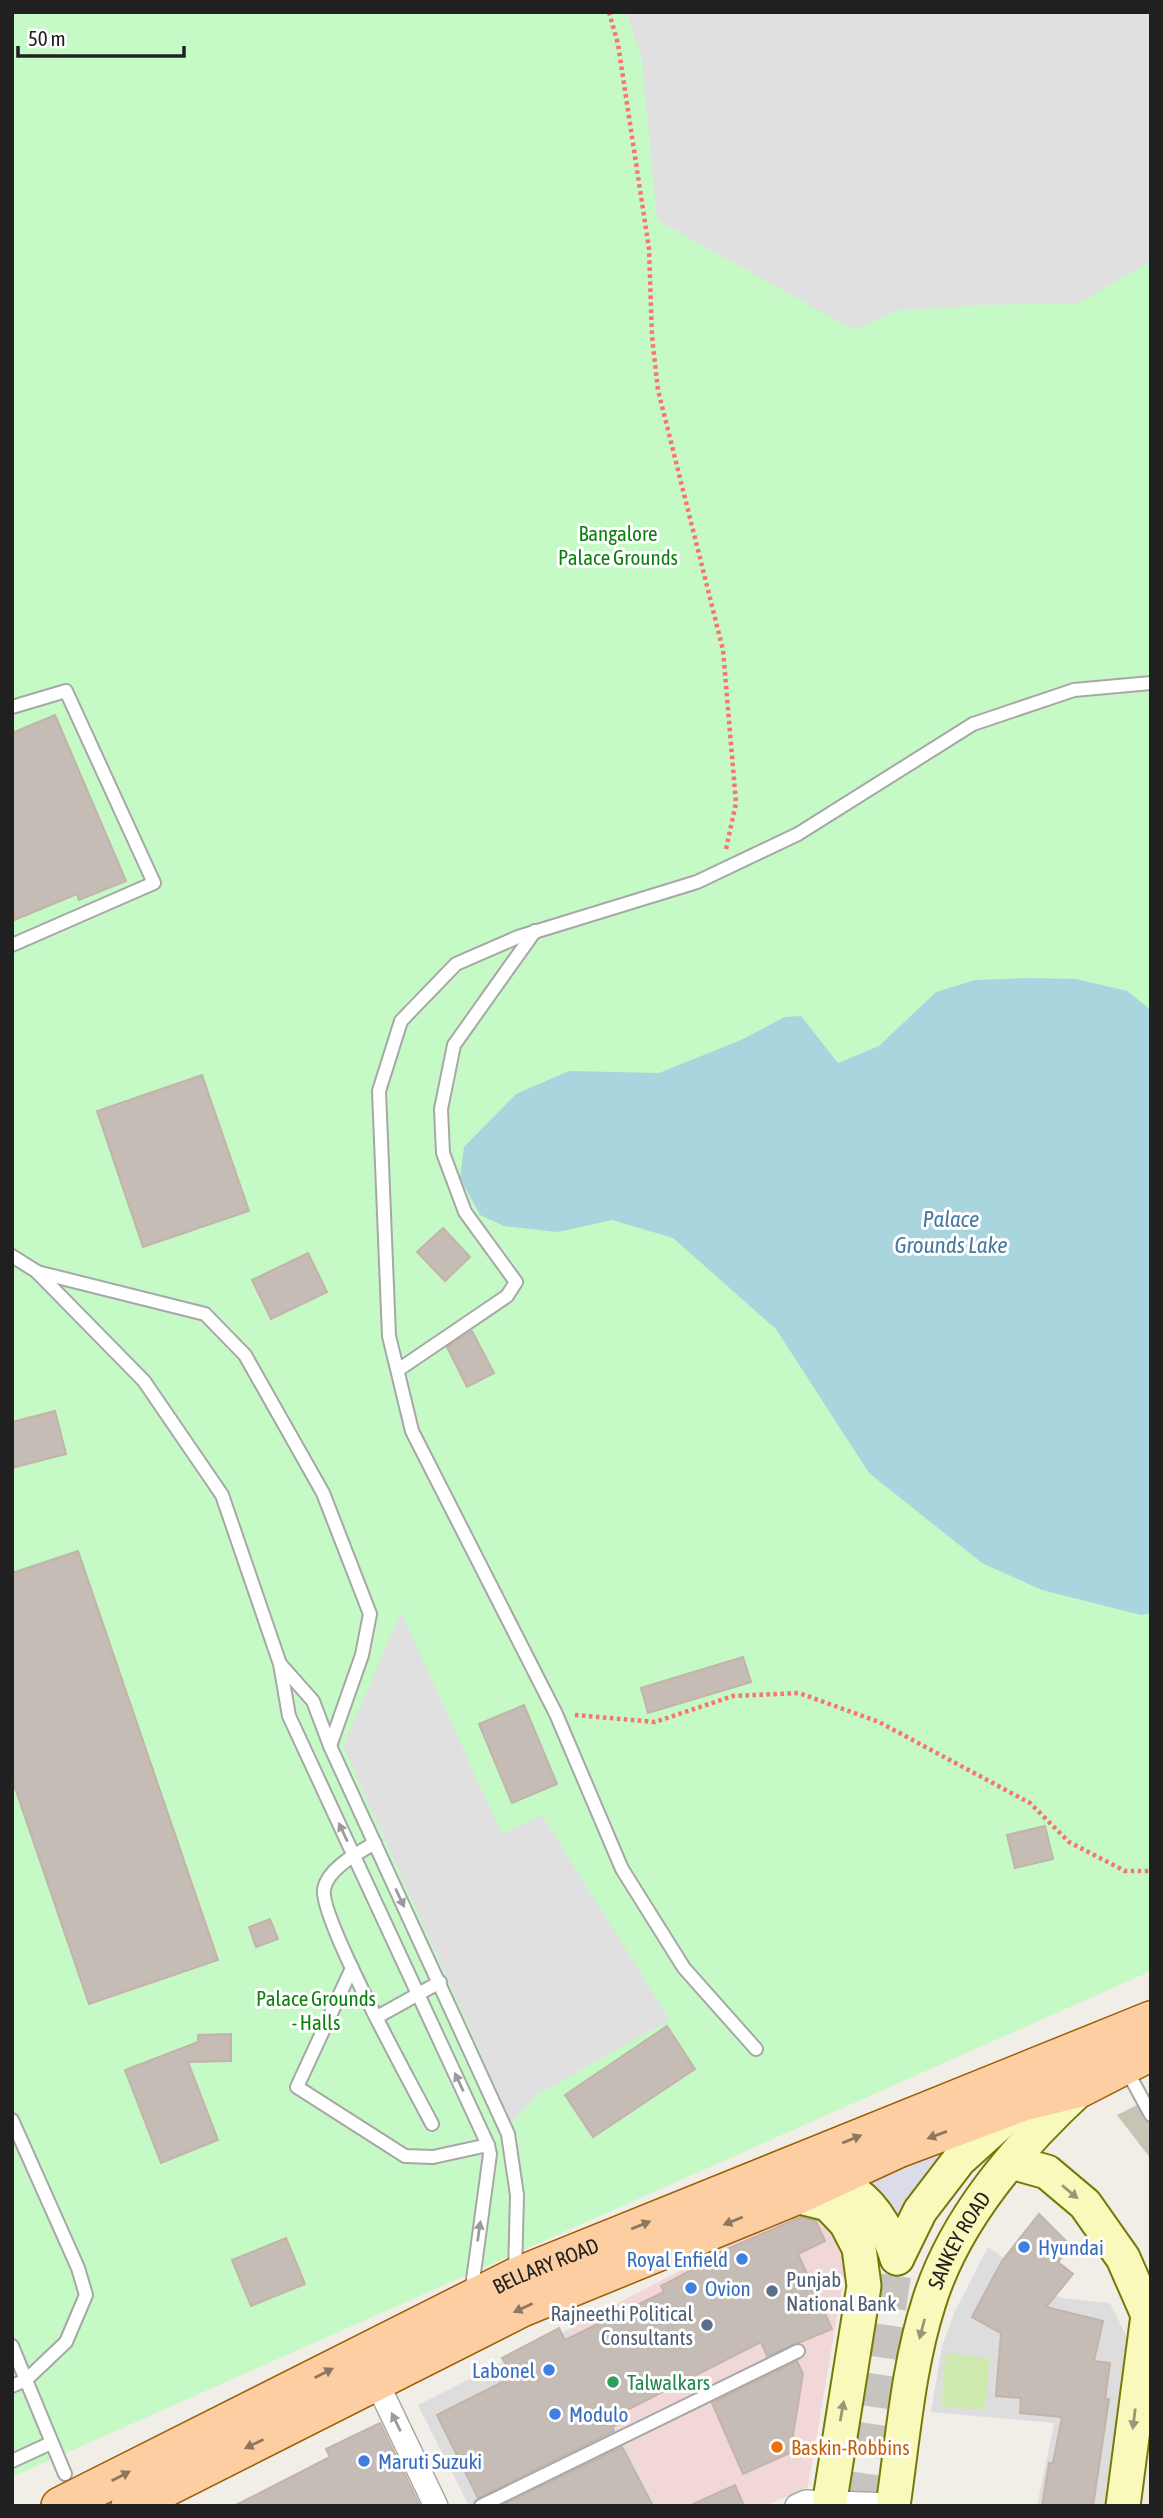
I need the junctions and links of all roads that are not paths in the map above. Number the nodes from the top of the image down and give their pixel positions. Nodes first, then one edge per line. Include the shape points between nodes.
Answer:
1 (1151, 683) edge
2 (12, 707) edge
3 (535, 931) junction
4 (12, 945) edge
5 (12, 1256) edge
6 (36, 1271) junction
7 (398, 1370) junction
8 (280, 1664) junction
9 (330, 1746) junction
10 (375, 1843) junction
11 (354, 1855) junction
12 (352, 1968) junction
13 (440, 1982) junction
14 (418, 1993) junction
15 (377, 2017) junction
16 (1127, 2043) edge
17 (756, 2049) dead end
18 (1081, 2088) junction
19 (1023, 2102) junction
20 (1151, 2115) edge
21 (12, 2120) edge
22 (432, 2124) dead end
23 (488, 2144) junction
24 (1011, 2162) junction
25 (810, 2190) junction
26 (515, 2277) junction
27 (471, 2298) junction
28 (12, 2346) edge
29 (798, 2351) dead end
30 (1145, 2375) edge
31 (26, 2379) junction
32 (377, 2382) junction
33 (12, 2386) edge
34 (51, 2443) junction
35 (12, 2461) edge
36 (63, 2490) edge
37 (818, 2505) edge
38 (130, 2506) edge
39 (436, 2506) edge
40 (481, 2506) edge
41 (893, 2506) edge
42 (1123, 2506) edge

1 - 3 lane via 1074,690 973,724 797,834 721,871
2 - 4 lane via 66,691 154,883
3 - 7 lane via 456,964 401,1021 397,1033 379,1091 389,1336
3 - 7 lane via 454,1045 442,1109 443,1153 465,1212 516,1282 507,1296
5 - 6 lane
6 - 8 lane via 144,1381 222,1495
6 - 9 lane via 205,1314 245,1355 323,1493 370,1614 362,1655
7 - 17 lane via 412,1431 556,1714 622,1869 684,1968
8 - 9 lane via 313,1701
11 -> 8 lane via 289,1716
9 - 10 lane
10 - 11 lane
10 -> 13 lane
11 - 12 lane via 329,1876 323,1900
11 - 14 lane
12 - 15 lane
12 - 23 lane via 297,2087 405,2156 433,2157
13 - 14 lane
13 - 26 lane via 508,2134 517,2195
14 - 15 lane
23 -> 14 lane
15 - 22 lane
16 - 18 main road, SANKEY ROAD
16 - 19 main road, SANKEY ROAD
16 - 20 lane
26 -> 16 main road, BELLARY ROAD
18 - 19 main road, BELLARY ROAD
18 - 24 main road, SANKEY ROAD via 1035,2130
19 -> 25 main road, BELLARY ROAD via 898,2149
19 - 25 main road, SANKEY ROAD via 959,2160 920,2211 897,2258 876,2214 855,2193
21 - 31 lane via 86,2295 66,2342
27 -> 23 lane
24 -> 30 main road via 1047,2172 1085,2203 1123,2258 1148,2315
24 -> 41 main road, SANKEY ROAD via 978,2203 929,2300 916,2349
25 -> 32 main road, BELLARY ROAD via 522,2308
37 -> 25 main road via 864,2286 859,2248 846,2223
26 - 27 main road, BELLARY ROAD
36 -> 27 main road, BELLARY ROAD
28 - 31 lane
29 - 40 lane
30 -> 42 main road
31 - 33 lane
31 - 34 lane
32 -> 38 main road, BELLARY ROAD
39 -> 32 street
34 - 35 lane
34 - 36 lane
37 - 41 street

